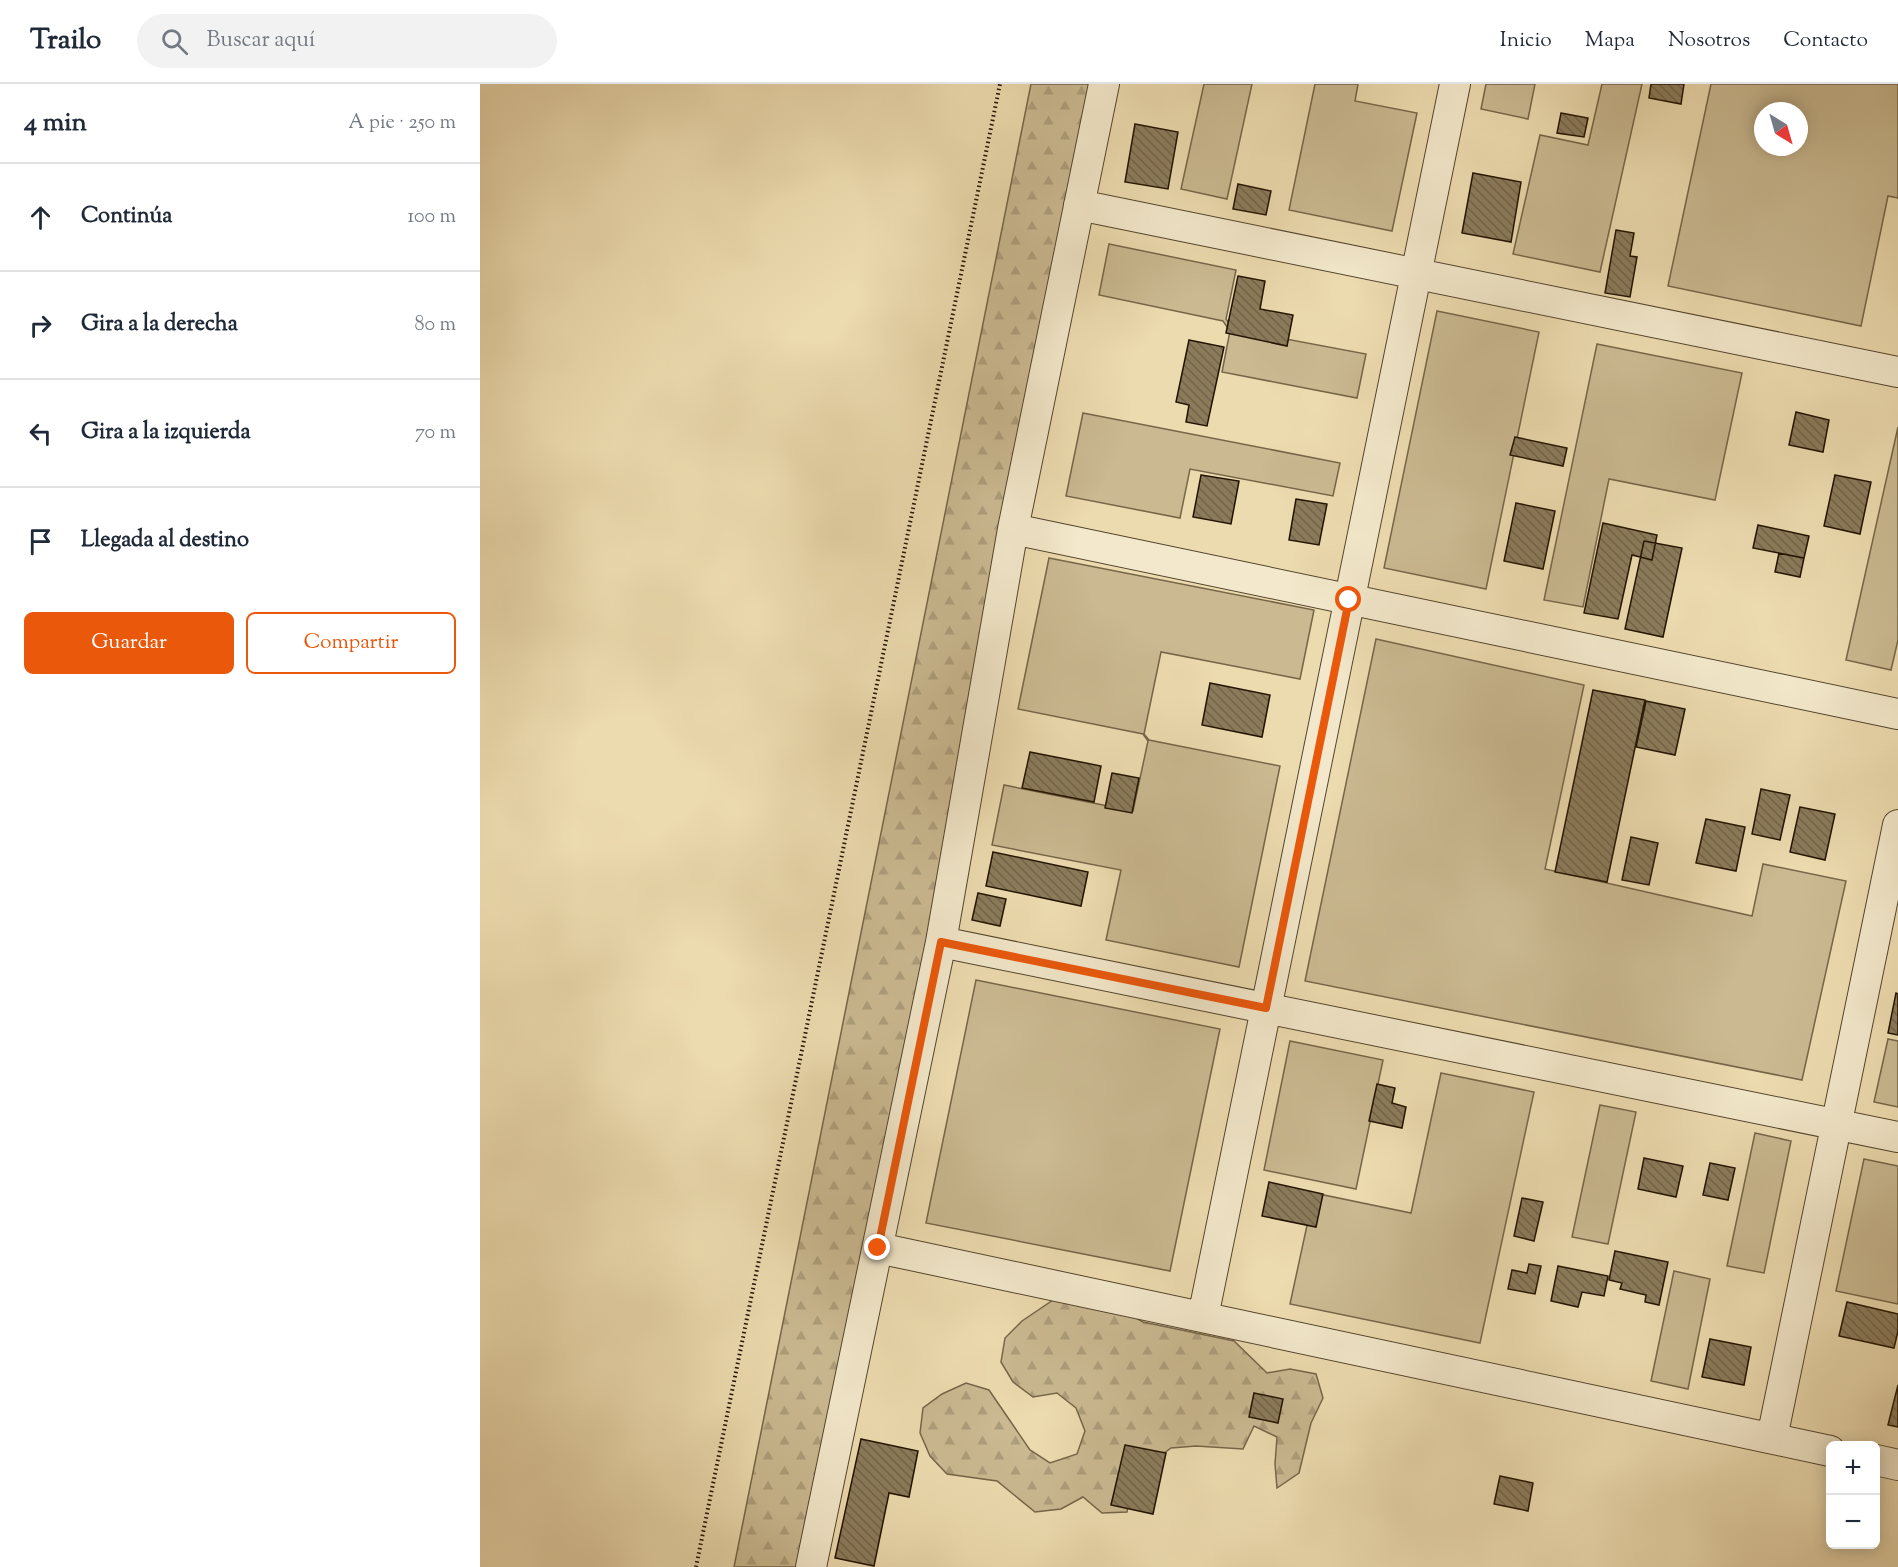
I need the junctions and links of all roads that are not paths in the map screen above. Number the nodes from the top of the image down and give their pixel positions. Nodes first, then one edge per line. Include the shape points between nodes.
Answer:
1 (1104, 84) edge
2 (1455, 84) edge
3 (1079, 205) junction
4 (1416, 274) junction
5 (1898, 372) edge
6 (1013, 529) junction
7 (1349, 600) junction
8 (1898, 714) edge
9 (1898, 825) edge
10 (941, 942) junction
11 (1266, 1008) junction
12 (1836, 1125) junction
13 (1898, 1137) edge
14 (878, 1248) junction
15 (1203, 1317) junction
16 (1772, 1438) junction
17 (1826, 1450) edge
18 (1880, 1461) edge
19 (1898, 1465) edge
20 (811, 1567) edge

1 - 3 street
2 - 4 street
3 - 4 street
3 - 6 street
4 - 5 street
4 - 7 street
6 - 7 street
6 - 10 street
7 - 8 street
7 - 11 street
9 - 12 street
10 - 11 street
10 - 14 street
11 - 12 street
11 - 15 street
12 - 13 street
12 - 16 street
14 - 15 street
14 - 20 street
15 - 16 street
16 - 17 street
18 - 19 street

